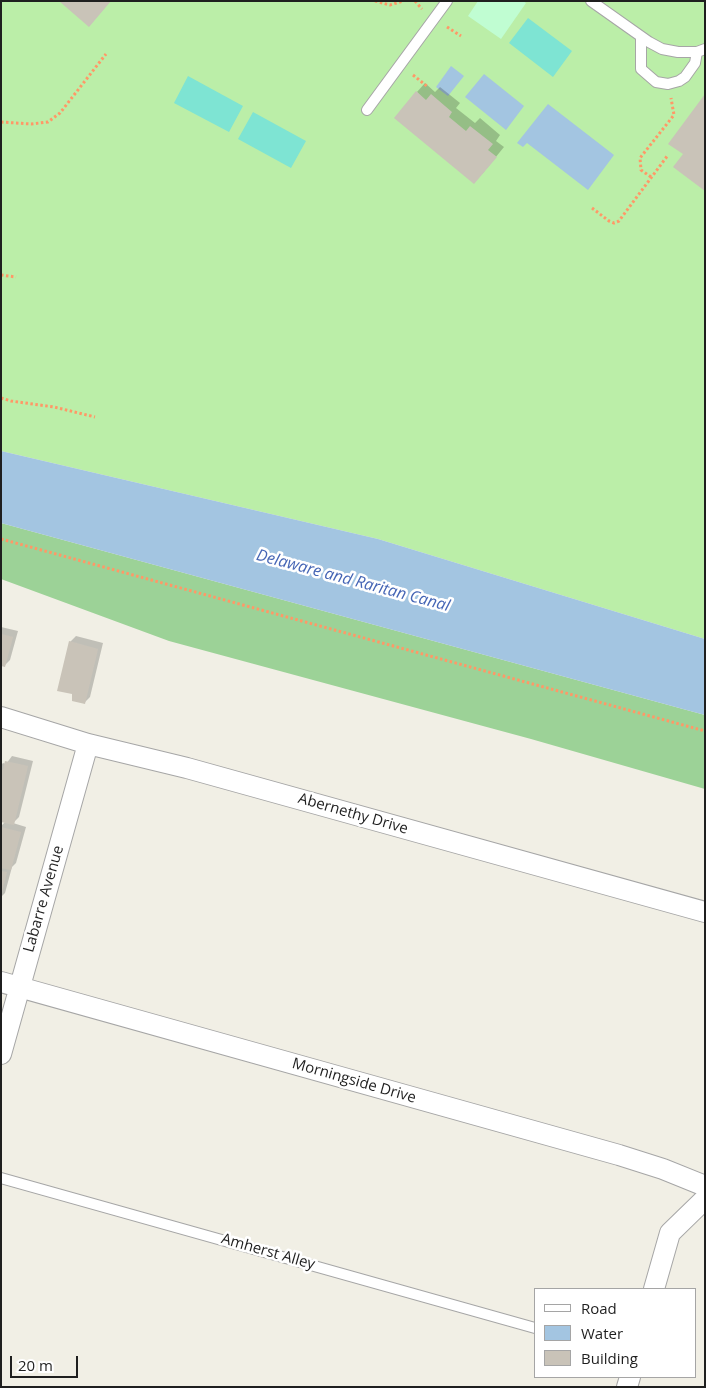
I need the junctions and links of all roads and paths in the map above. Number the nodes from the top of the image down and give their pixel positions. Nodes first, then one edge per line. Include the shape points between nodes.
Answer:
1 (375, 1) edge
2 (403, 1) edge
3 (415, 1) edge
4 (447, 1) edge
5 (591, 1) edge
6 (422, 9) dead end
7 (447, 26) dead end
8 (461, 36) dead end
9 (641, 37) junction
10 (701, 50) edge
11 (106, 54) dead end
12 (668, 84) junction
13 (368, 110) dead end
14 (1, 122) edge
15 (668, 155) dead end
16 (651, 177) junction
17 (592, 208) dead end
18 (1, 275) edge
19 (16, 277) dead end
20 (1, 398) edge
21 (95, 417) dead end
22 (1, 539) edge
23 (1, 717) edge
24 (705, 731) edge
25 (88, 744) junction
26 (705, 912) edge
27 (10, 985) edge
28 (1, 1054) edge
29 (1, 1178) edge
30 (705, 1186) edge
31 (705, 1199) edge
32 (654, 1288) edge
33 (534, 1328) edge

1 - 2 path via 390,5
3 - 6 path
4 - 13 lane
5 - 9 lane
7 - 8 path
9 - 10 lane via 662,49 678,52
9 - 12 lane via 641,68 656,82
10 - 12 lane via 685,77
11 - 14 path via 60,114 48,122
12 - 16 path via 674,114 640,158 641,170
15 - 16 path
16 - 17 path via 619,221 609,221
18 - 19 path
20 - 21 path via 54,406
22 - 24 path
23 - 25 street, Abernethy Drive
25 - 26 street, Abernethy Drive
25 - 27 street, Labarre Avenue
27 - 28 street, Labarre Avenue
27 - 30 street, Morningside Drive via 618,1155
29 - 33 lane, Amherst Alley
31 - 32 street via 670,1233

